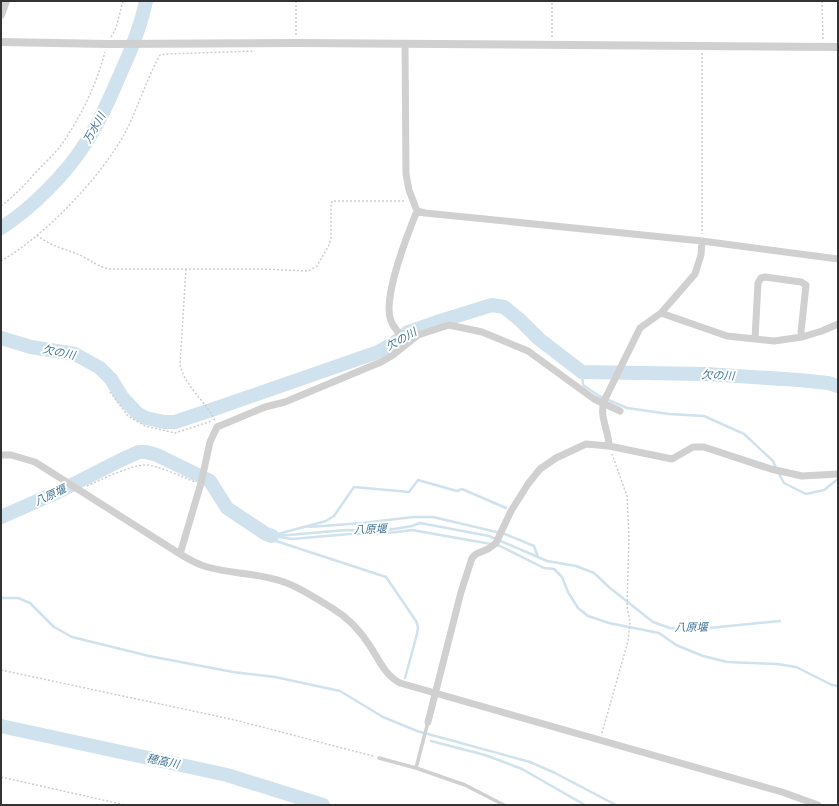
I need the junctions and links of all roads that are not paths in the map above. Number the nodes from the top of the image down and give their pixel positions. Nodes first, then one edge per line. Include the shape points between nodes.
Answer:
1 (6, 1) edge
2 (1, 15) edge
3 (1, 42) edge
4 (405, 44) junction
5 (838, 47) edge
6 (417, 211) junction
7 (702, 242) junction
8 (838, 259) edge
9 (661, 313) junction
10 (838, 324) edge
11 (802, 337) junction
12 (755, 339) junction
13 (406, 342) junction
14 (605, 400) junction
15 (620, 411) dead end
16 (609, 446) junction
17 (1, 455) edge
18 (838, 474) edge
19 (180, 554) junction
20 (436, 694) junction
21 (427, 726) joint
22 (379, 758) road end
23 (416, 768) junction
24 (504, 805) edge
25 (818, 805) edge

1 - 2 street
3 - 4 street
4 - 5 street
4 - 6 street via 406,169 409,190
6 - 7 street
6 - 13 street via 401,252 390,300 391,322
7 - 8 street
7 - 9 street via 695,274
9 - 12 street via 727,336
9 - 14 street via 640,328
10 - 11 street
11 - 12 street via 774,341
11 - 12 street via 806,285 802,282 765,277 758,283
13 - 14 street via 418,335 449,325 482,332 528,351
13 - 19 street via 393,355 381,362 285,402 217,426 210,442
14 - 15 street
14 - 16 street via 602,415
16 - 18 street via 672,459 693,447 704,447 782,472 802,476
16 - 20 street via 586,444 543,467 528,484 510,512 493,546 472,558
17 - 19 street via 11,455 35,462
19 - 20 street via 207,567 269,578 297,588 350,621 370,645 393,680
20 - 21 street
20 - 25 street via 782,792
21 - 23 lane
22 - 23 lane
23 - 24 lane via 465,785

